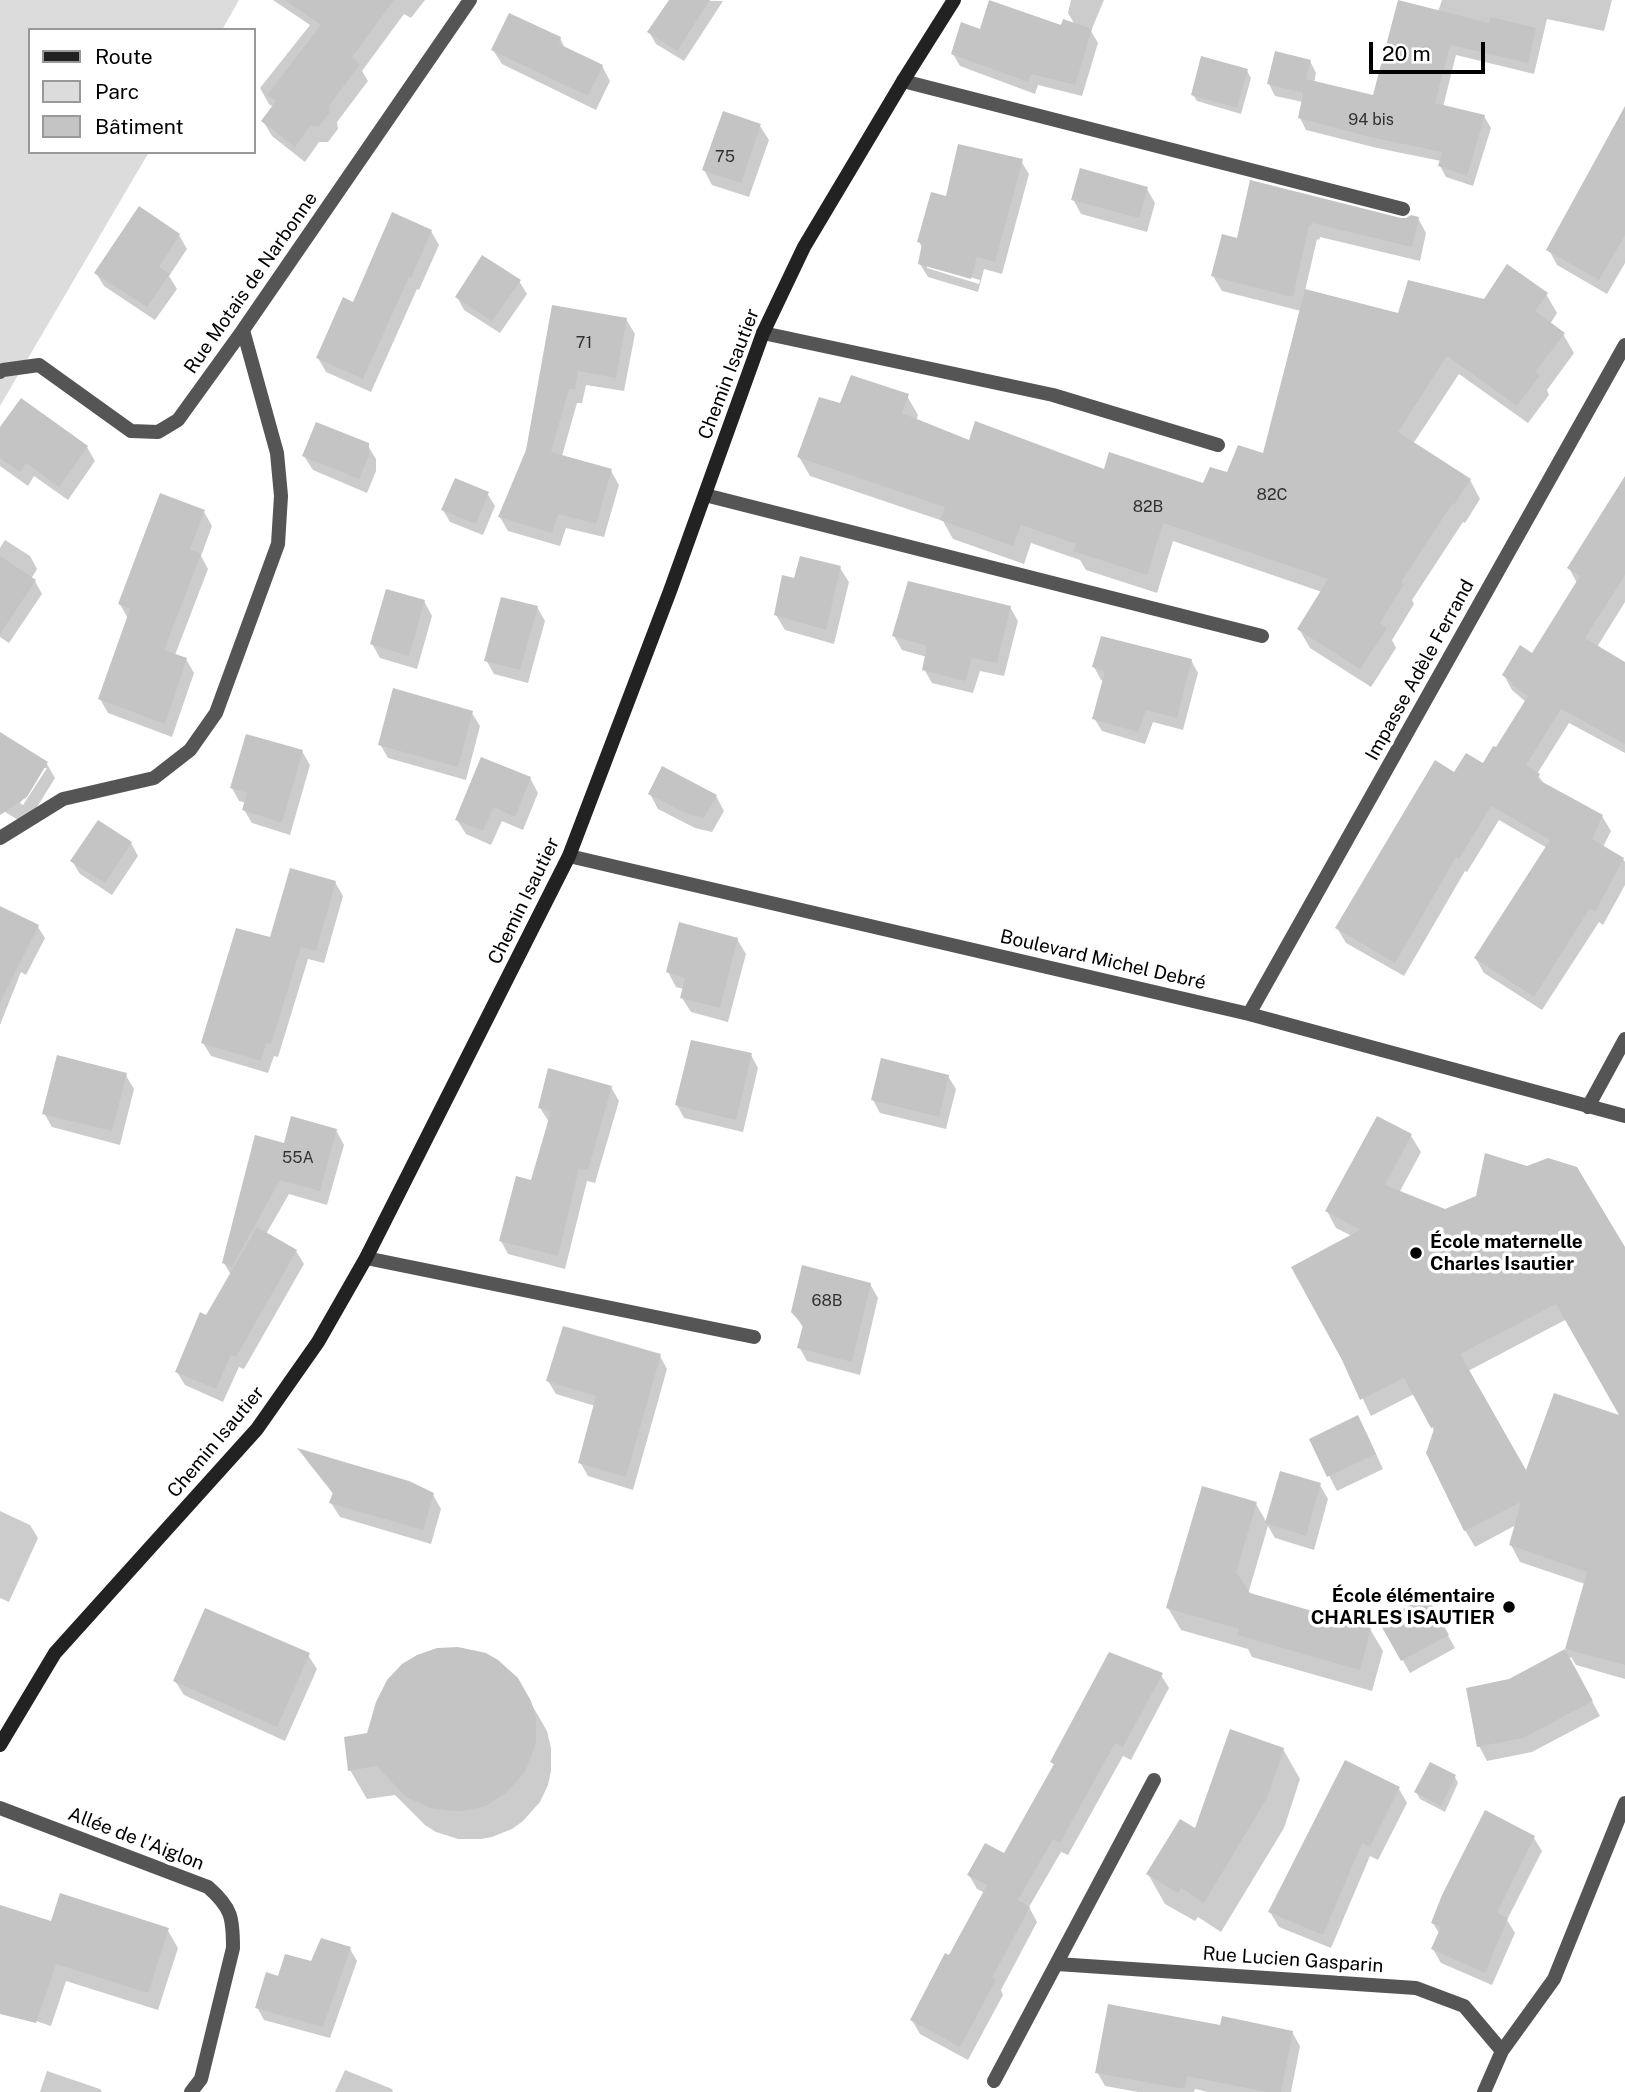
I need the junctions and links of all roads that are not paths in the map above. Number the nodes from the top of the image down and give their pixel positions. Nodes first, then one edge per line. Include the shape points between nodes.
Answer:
1 (470, 0) edge
2 (954, 0) edge
3 (903, 81) junction
4 (1403, 209) dead end
5 (243, 330) junction
6 (763, 333) junction
7 (1625, 345) edge
8 (0, 372) edge
9 (1218, 445) dead end
10 (705, 495) junction
11 (1262, 636) dead end
12 (0, 838) edge
13 (569, 856) junction
14 (1249, 1014) junction
15 (1625, 1039) edge
16 (1588, 1107) junction
17 (1625, 1116) edge
18 (366, 1258) junction
19 (754, 1337) dead end
20 (0, 1745) edge
21 (1154, 1780) dead end
22 (1625, 1803) edge
23 (0, 1808) edge
24 (1056, 1964) junction
25 (1502, 2051) junction
26 (994, 2081) dead end
27 (191, 2092) edge
28 (1484, 2092) edge

1 - 5 street, Rue Motais de Narbonne
2 - 3 main road, Chemin Isautier
3 - 4 street
3 - 6 main road, Chemin Isautier via 804,247
5 - 8 street, Rue Motais de Narbonne via 178,420 158,432 131,431 39,365
5 - 12 street via 277,453 281,496 278,544 216,713 190,750 154,778 63,799
6 - 9 street via 1054,395
6 - 10 main road, Chemin Isautier
7 - 14 street, Impasse Adèle Ferrand
10 - 11 street
10 - 13 main road, Chemin Isautier
13 - 14 street, Boulevard Michel Debré
13 - 18 main road, Chemin Isautier
14 - 16 street, Boulevard Michel Debré
15 - 16 street
16 - 17 street, Boulevard Michel Debré
18 - 19 street
18 - 20 main road, Chemin Isautier via 317,1342 257,1429 55,1653
21 - 24 street
22 - 25 street via 1554,1979
23 - 27 street, Allée de l'Aiglon via 208,1887 229,1910 233,1948 201,2079
24 - 25 street, Rue Lucien Gasparin via 1416,1988 1464,2006
24 - 26 street
25 - 28 street

